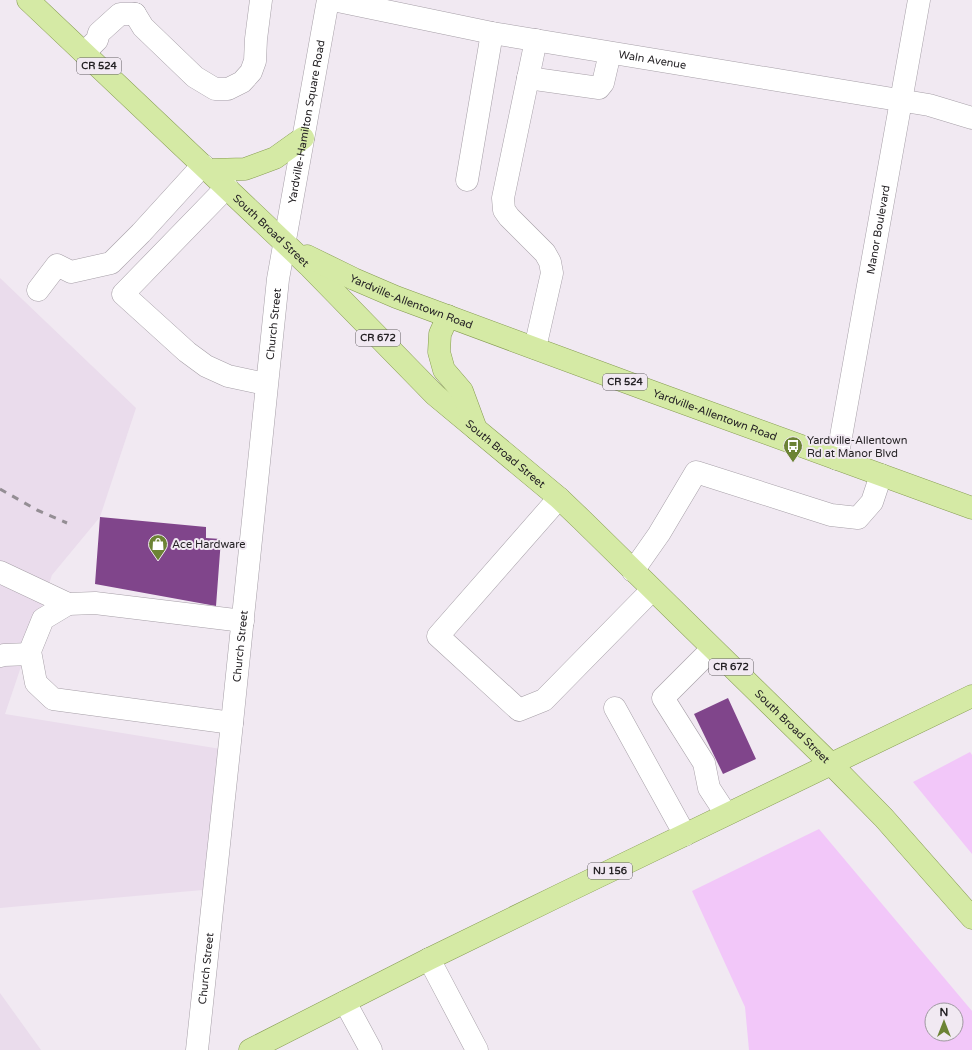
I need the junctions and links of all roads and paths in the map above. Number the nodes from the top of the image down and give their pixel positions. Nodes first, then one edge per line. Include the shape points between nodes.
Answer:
1 (28, 0) edge
2 (261, 0) edge
3 (328, 0) edge
4 (333, 0) edge
5 (920, 0) edge
6 (135, 7) edge
7 (492, 34) junction
8 (536, 40) junction
9 (91, 47) junction
10 (610, 53) junction
11 (528, 78) junction
12 (901, 100) junction
13 (972, 118) edge
14 (303, 138) junction
15 (206, 168) junction
16 (467, 180) dead end
17 (227, 187) junction
18 (284, 242) junction
19 (38, 290) dead end
20 (448, 316) junction
21 (535, 348) junction
22 (266, 384) junction
23 (476, 430) junction
24 (837, 459) junction
25 (881, 475) junction
26 (559, 498) junction
27 (972, 508) edge
28 (633, 571) junction
29 (0, 572) edge
30 (652, 590) junction
31 (68, 604) junction
32 (243, 621) junction
33 (712, 649) junction
34 (30, 654) junction
35 (0, 656) edge
36 (972, 696) edge
37 (615, 708) dead end
38 (232, 723) junction
39 (831, 764) junction
40 (726, 814) junction
41 (685, 835) junction
42 (972, 918) edge
43 (429, 959) junction
44 (345, 1002) junction
45 (197, 1050) edge
46 (250, 1050) edge
47 (371, 1050) edge
48 (477, 1050) edge

1 - 9 main road, South Broad Street / CR 524
2 - 6 street via 255,61 251,72 242,82 228,89 215,89 195,77 143,27
3 - 14 street, Yardville-Hamilton Square Road
4 - 7 street, Waln Avenue
5 - 12 street, Manor Boulevard
6 - 9 street via 120,14 99,33
7 - 8 street, Waln Avenue
7 - 16 street
8 - 10 street, Waln Avenue
8 - 11 street
9 - 15 main road, South Broad Street / CR 524
10 - 11 street via 603,83 599,88
10 - 12 street, Waln Avenue
11 - 21 street via 503,198 504,210 509,217 545,253 550,262 552,273
12 - 13 street, Waln Avenue via 929,105
12 - 24 street, Manor Boulevard
14 - 15 main road via 276,158 245,169
14 - 18 street, Yardville-Hamilton Square Road
15 - 17 main road, South Broad Street / CR 524
15 - 19 street via 111,263 71,272 56,264
17 - 18 main road, South Broad Street / CR 524
17 - 22 street via 123,294 206,366 228,376
18 - 20 main road, Yardville-Allentown Road / CR 524 via 354,279
18 - 22 street, Church Street
18 - 23 main road, South Broad Street / CR 672 via 435,395
20 - 21 main road, Yardville-Allentown Road / CR 524
20 - 23 main road via 440,334 439,352 444,370 462,392
21 - 24 main road, Yardville-Allentown Road / CR 524
22 - 32 street, Church Street
23 - 26 main road, South Broad Street / CR 672
24 - 25 main road, Yardville-Allentown Road / CR 524
25 - 27 main road, Yardville-Allentown Road / CR 524
25 - 28 street via 872,502 858,518 831,516 696,472 659,534
26 - 28 main road, South Broad Street / CR 672
26 - 30 street via 438,636 519,710 544,700
28 - 30 main road, South Broad Street / CR 672
29 - 31 street
30 - 33 main road, South Broad Street / CR 672
31 - 32 street via 95,603
31 - 34 street via 43,618
32 - 38 street, Church Street
33 - 39 main road, South Broad Street / CR 672
33 - 40 street via 663,698 704,763 709,788
34 - 35 street
34 - 38 street via 36,683 53,699
36 - 39 main road, NJ 156
37 - 41 street
38 - 45 street, Church Street
39 - 40 main road, NJ 156
39 - 42 main road, South Broad Street / CR 672 via 884,818
40 - 41 main road, NJ 156
41 - 43 main road, NJ 156
43 - 44 main road, NJ 156
43 - 48 street
44 - 46 main road, NJ 156
44 - 47 street

